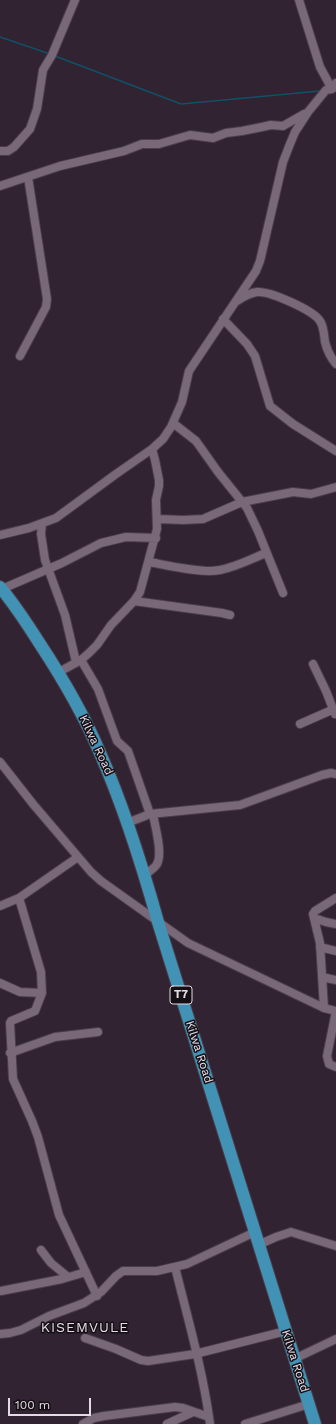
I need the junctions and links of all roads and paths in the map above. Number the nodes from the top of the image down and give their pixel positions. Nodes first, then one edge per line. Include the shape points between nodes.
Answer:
1 (75, 0) edge
2 (299, 0) edge
3 (334, 86) edge
4 (308, 112) junction
5 (0, 151) edge
6 (28, 177) junction
7 (0, 186) edge
8 (234, 303) junction
9 (223, 319) junction
10 (20, 356) dead end
11 (336, 364) edge
12 (173, 423) junction
13 (152, 449) junction
14 (336, 451) edge
15 (336, 487) edge
16 (242, 502) junction
17 (158, 519) junction
18 (42, 524) junction
19 (0, 535) edge
20 (156, 538) junction
21 (266, 553) junction
22 (149, 562) junction
23 (49, 570) junction
24 (1, 588) edge
25 (283, 593) dead end
26 (134, 602) junction
27 (230, 616) dead end
28 (79, 661) junction
29 (312, 664) dead end
30 (59, 672) junction
31 (335, 713) edge
32 (300, 724) dead end
33 (0, 762) edge
34 (336, 774) edge
35 (151, 814) junction
36 (127, 823) junction
37 (78, 857) junction
38 (145, 875) junction
39 (19, 898) junction
40 (336, 898) edge
41 (0, 906) edge
42 (314, 918) junction
43 (158, 922) junction
44 (336, 924) edge
45 (320, 947) junction
46 (336, 951) edge
47 (322, 977) junction
48 (336, 980) edge
49 (0, 983) edge
50 (42, 993) junction
51 (324, 1008) junction
52 (336, 1011) edge
53 (98, 1032) dead end
54 (10, 1053) junction
55 (336, 1067) edge
56 (255, 1232) junction
57 (258, 1245) junction
58 (336, 1246) edge
59 (42, 1250) dead end
60 (175, 1267) junction
61 (86, 1272) junction
62 (68, 1277) junction
63 (1, 1291) edge
64 (97, 1296) junction
65 (286, 1331) junction
66 (0, 1334) edge
67 (85, 1338) dead end
68 (336, 1339) edge
69 (197, 1353) junction
70 (294, 1359) junction
71 (309, 1404) junction
72 (193, 1412) junction
73 (267, 1420) edge
74 (210, 1421) edge
75 (83, 1424) edge
76 (167, 1424) edge
77 (245, 1424) edge
78 (315, 1424) edge

1 - 5 street via 52,55 42,70 37,109 30,129 14,147 8,151
2 - 3 street via 320,67
3 - 4 street via 326,90
4 - 6 street via 285,126 226,133 213,138 190,135 159,144 142,144
4 - 8 street via 295,132 283,162 260,261
6 - 7 street
6 - 10 street via 47,299 46,308
8 - 9 street
8 - 11 street via 248,294 259,292 268,293 300,307 319,320 329,352
9 - 12 street via 188,371 182,402
9 - 14 street via 255,356 270,406
12 - 13 street via 168,434
12 - 16 street via 202,448
13 - 17 street via 159,480 156,500
13 - 18 street via 56,518
15 - 16 street via 311,494 293,492
16 - 17 street via 203,519
16 - 21 street
17 - 20 street
18 - 19 street
18 - 23 street via 41,534
20 - 22 street
20 - 23 street via 126,536 100,543
21 - 22 street via 215,571
21 - 25 street
22 - 26 street via 140,592
23 - 24 street
23 - 28 street
24 - 30 highway, Kilwa Road / T7
26 - 27 street
26 - 28 street via 111,625 97,645
28 - 30 street
28 - 35 street via 98,689 117,741 128,751
29 - 31 street
30 - 36 highway, Kilwa Road / T7 via 100,752
31 - 32 street
33 - 37 street
34 - 35 street via 322,775 240,805
35 - 36 street
35 - 38 street via 159,847 158,859 157,865
36 - 38 highway, Kilwa Road / T7
37 - 39 street
37 - 43 street via 101,882
38 - 43 highway, Kilwa Road / T7
39 - 41 street
39 - 50 street via 40,965
40 - 42 street via 315,911
42 - 44 street
42 - 45 street
43 - 51 street via 206,953
43 - 56 highway, Kilwa Road / T7
45 - 46 street
45 - 47 street
47 - 48 street
47 - 51 street
49 - 50 street via 20,992
50 - 54 street via 35,1011 11,1021
51 - 52 street
52 - 55 street via 327,1056 328,1062
53 - 54 street via 55,1037
54 - 61 street via 13,1079 38,1137 59,1215
56 - 57 highway, Kilwa Road / T7
56 - 60 street via 187,1264
57 - 58 street via 291,1232
57 - 65 highway, Kilwa Road / T7
59 - 62 street
60 - 64 street via 123,1271
60 - 69 street
61 - 62 street
61 - 64 street
62 - 63 street
64 - 66 street via 21,1330
65 - 69 street
65 - 70 highway, Kilwa Road / T7
67 - 69 street via 144,1361
68 - 70 street
69 - 74 street
70 - 71 highway, Kilwa Road / T7
71 - 73 street
71 - 78 highway, Kilwa Road / T7
72 - 74 street
72 - 75 street via 175,1407 104,1416
72 - 76 street
73 - 77 street

